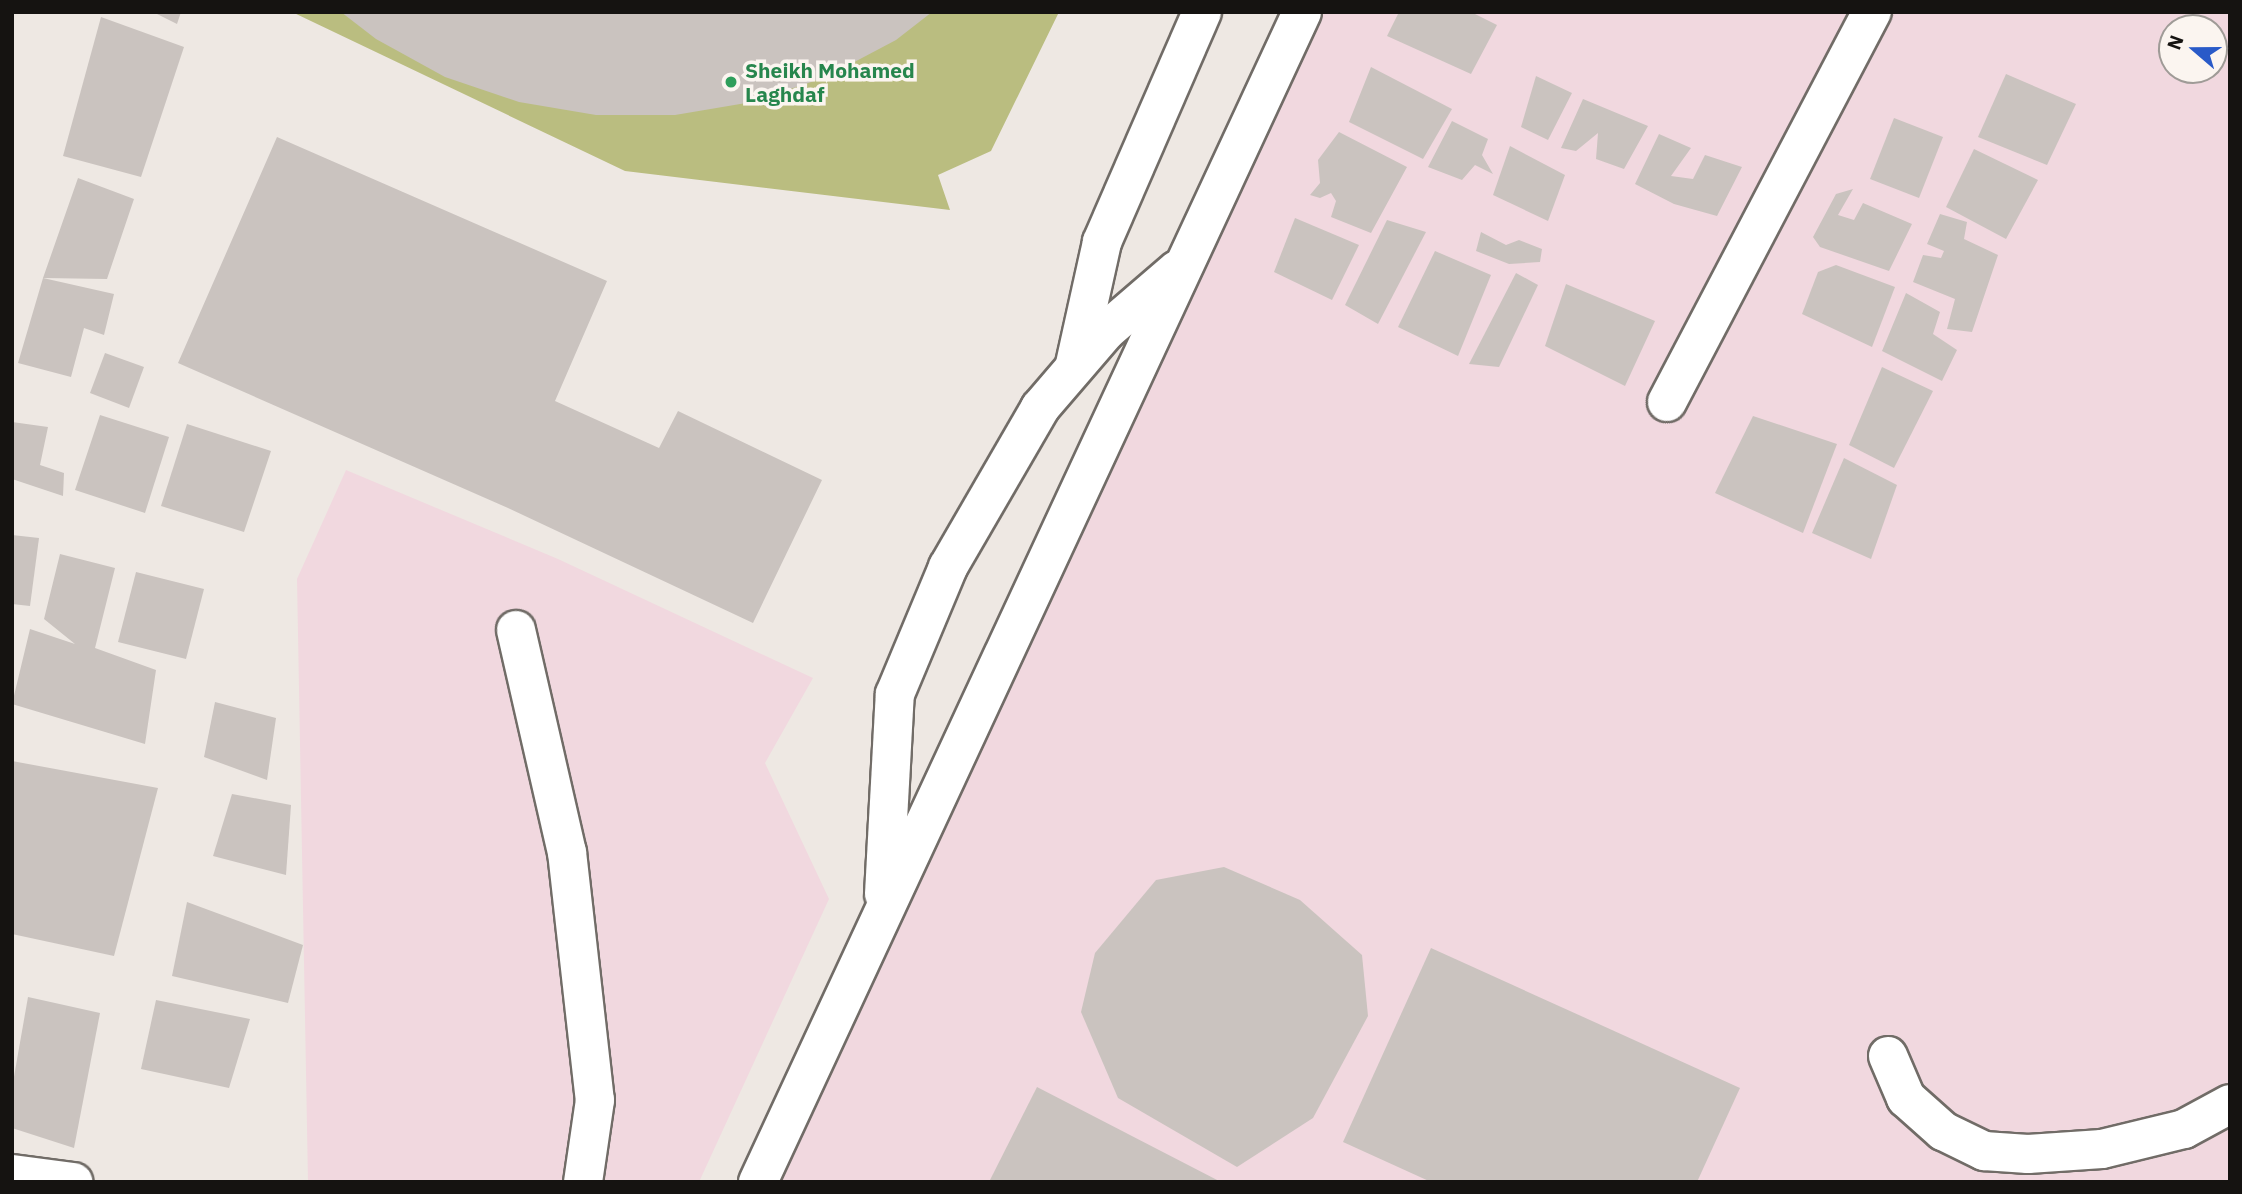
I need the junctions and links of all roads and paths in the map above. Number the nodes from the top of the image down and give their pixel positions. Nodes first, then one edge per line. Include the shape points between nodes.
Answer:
1 (1202, 12) edge
2 (1302, 12) edge
3 (1872, 12) edge
4 (1186, 263) junction
5 (1074, 369) junction
6 (1667, 402) dead end
7 (516, 630) dead end
8 (883, 914) junction
9 (1888, 1056) dead end
10 (2230, 1104) edge
11 (12, 1174) edge
12 (74, 1182) edge
13 (583, 1182) edge
14 (758, 1182) edge

1 - 5 street via 1102,242
2 - 4 street
3 - 6 street
4 - 5 street via 1106,331
4 - 8 street
5 - 8 street via 1040,408 948,567 895,694
7 - 13 street via 567,852 595,1100
8 - 14 street
9 - 10 street via 1906,1098 1943,1131 1984,1151 2028,1154 2102,1149 2184,1129
11 - 12 street

